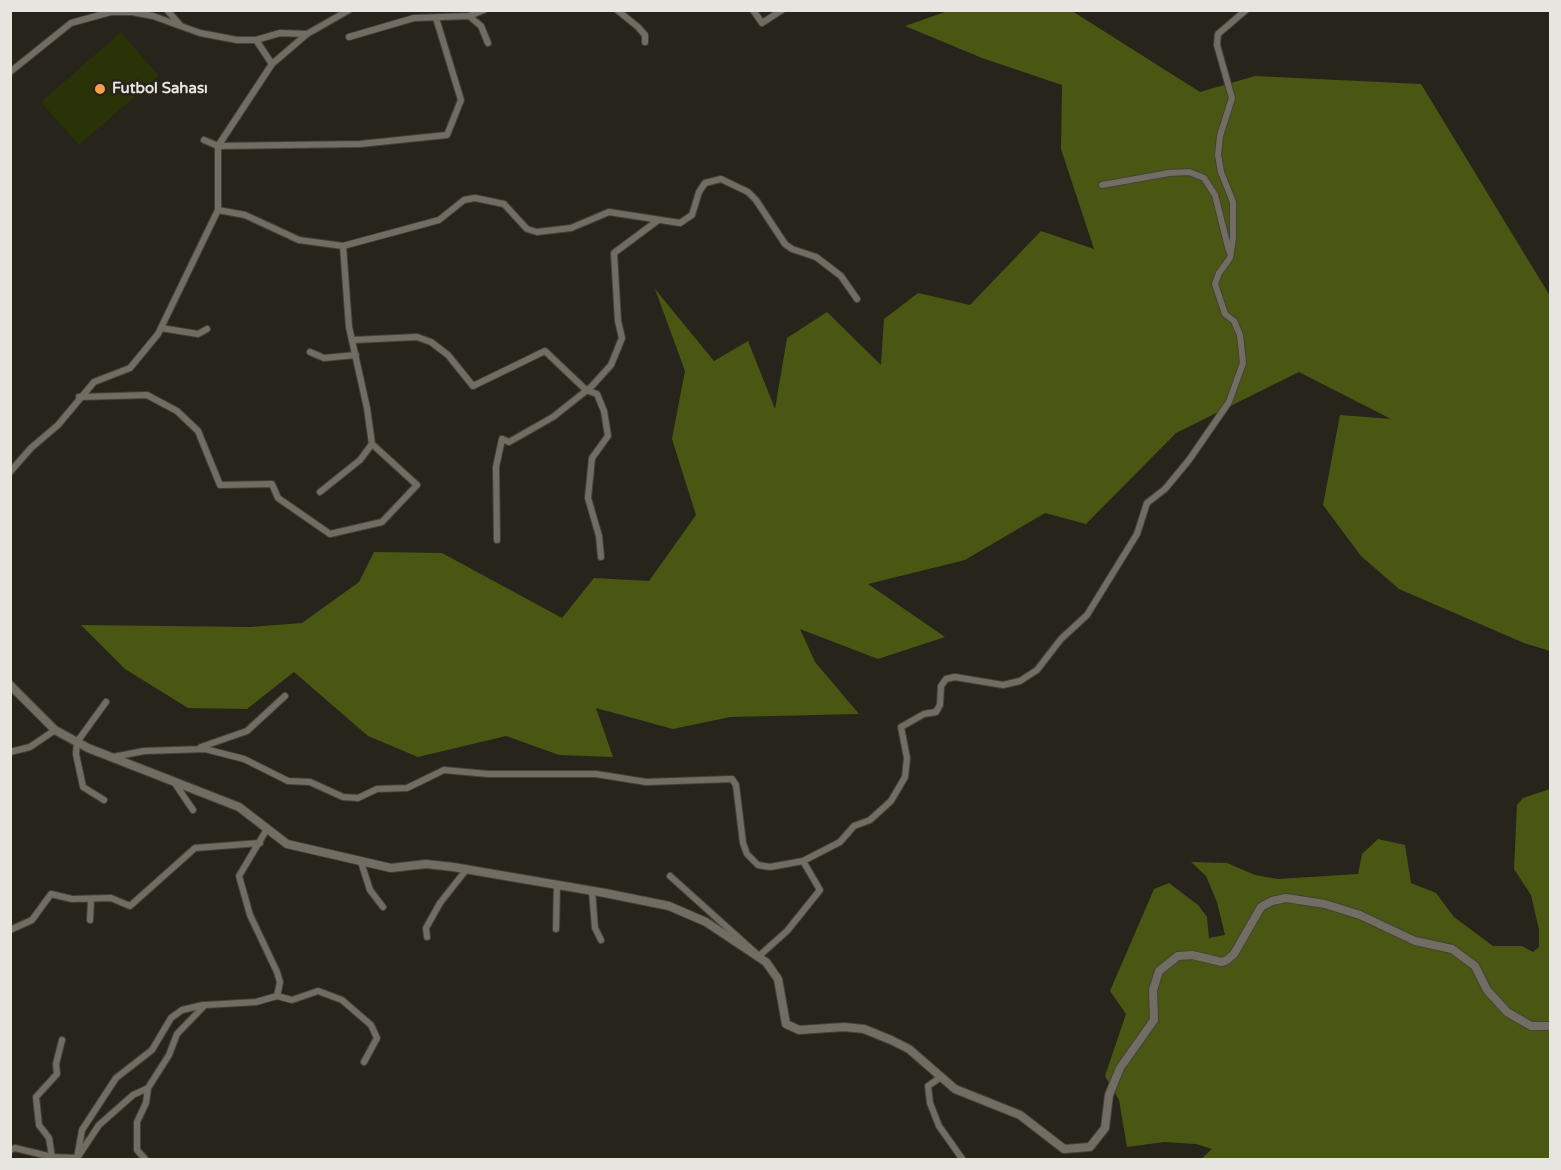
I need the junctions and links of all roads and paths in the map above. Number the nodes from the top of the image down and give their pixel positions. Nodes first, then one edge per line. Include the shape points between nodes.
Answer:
1 (167, 10) edge
2 (349, 10) edge
3 (484, 10) edge
4 (617, 10) edge
5 (753, 10) edge
6 (782, 10) edge
7 (1246, 10) edge
8 (469, 16) junction
9 (436, 18) junction
10 (180, 26) junction
11 (307, 34) junction
12 (349, 37) dead end
13 (256, 40) junction
14 (645, 42) dead end
15 (488, 43) dead end
16 (272, 64) junction
17 (10, 72) edge
18 (204, 140) dead end
19 (218, 146) junction
20 (1102, 185) dead end
21 (218, 210) junction
22 (657, 221) junction
23 (343, 246) junction
24 (1230, 258) junction
25 (857, 299) dead end
26 (161, 327) junction
27 (207, 329) dead end
28 (353, 340) junction
29 (310, 352) dead end
30 (356, 355) junction
31 (586, 390) junction
32 (79, 398) junction
33 (372, 444) junction
34 (10, 472) edge
35 (320, 492) dead end
36 (497, 540) dead end
37 (601, 557) dead end
38 (10, 685) edge
39 (285, 696) dead end
40 (106, 702) dead end
41 (55, 730) junction
42 (77, 742) junction
43 (193, 750) junction
44 (10, 752) edge
45 (113, 757) junction
46 (173, 782) junction
47 (104, 800) dead end
48 (193, 810) dead end
49 (267, 829) junction
50 (260, 843) junction
51 (803, 861) junction
52 (361, 862) junction
53 (466, 870) junction
54 (670, 876) dead end
55 (557, 885) junction
56 (592, 891) junction
57 (91, 900) junction
58 (383, 907) dead end
59 (90, 920) dead end
60 (556, 929) dead end
61 (10, 930) edge
62 (427, 937) dead end
63 (601, 940) dead end
64 (759, 956) junction
65 (277, 996) junction
66 (205, 1005) junction
67 (1551, 1026) edge
68 (62, 1040) dead end
69 (364, 1062) dead end
70 (941, 1077) junction
71 (148, 1088) junction
72 (10, 1150) edge
73 (52, 1157) junction
74 (77, 1158) edge
75 (146, 1160) edge
76 (963, 1160) edge

1 - 10 street
2 - 11 street
3 - 8 street
4 - 14 street via 638,27
5 - 6 street via 762,23
7 - 24 street via 1218,34 1217,45 1232,98 1218,155 1233,202
8 - 9 street
8 - 15 street via 481,26
9 - 12 street via 414,18
9 - 19 street via 460,100 447,135 360,144
10 - 13 street via 219,37
10 - 17 street via 132,12 95,15 60,30
11 - 13 street via 280,33
11 - 16 street
13 - 16 street
16 - 19 street
18 - 19 street
19 - 21 street
20 - 24 street via 1169,173 1190,172 1204,178 1215,195
21 - 23 street via 245,215 299,240
21 - 26 street
22 - 23 street via 609,212 572,228 537,232 527,229 504,204 476,198 464,200 440,220
22 - 25 street via 680,223 689,219 705,183 722,179 732,182 756,200 785,244 816,257 841,276
22 - 31 street via 614,253 622,338 611,365
23 - 28 street
24 - 51 street via 1215,284 1225,314 1234,321 1240,335 1240,378 1229,402 1189,460 1165,489 1147,503 1137,534 1096,603 1037,670 1020,681 1003,685 946,679 936,712 901,727 907,758 905,777 891,801 870,820 854,826 840,842
26 - 27 street via 198,334
26 - 32 street via 130,368 94,382
28 - 30 street
28 - 31 street via 417,337 431,342 448,355 473,386 545,351
29 - 30 street via 324,358
30 - 33 street
31 - 36 street via 544,422 509,442 502,439 496,467
31 - 37 street via 597,394 608,436 592,458 588,498
32 - 33 street via 147,395 177,411 198,431 219,485 272,484 278,498 330,534 382,522 417,485
32 - 34 street via 58,425
33 - 35 street via 360,460
38 - 41 street
39 - 43 street via 247,731
40 - 42 street
41 - 42 street
41 - 44 street via 30,747
42 - 45 street
42 - 47 street via 83,787
43 - 45 street via 144,751
43 - 51 street via 224,753 288,781 310,782 358,798 377,789 407,788 444,770 596,774 646,782 732,779 747,854 758,865 770,867
45 - 46 street
46 - 48 street
46 - 49 street via 239,807
49 - 50 street
49 - 52 street via 287,844
50 - 57 street via 195,848 130,906 111,898
50 - 65 street via 238,876 250,915 277,972
51 - 64 street via 820,890 787,931
52 - 53 street via 391,868 426,864
52 - 58 street via 370,890
53 - 55 street
53 - 62 street via 440,903 426,928
54 - 64 street
55 - 56 street
55 - 60 street
56 - 63 street via 595,928
56 - 64 street via 669,906 706,922
57 - 59 street
57 - 61 street via 51,894 32,920
64 - 70 street via 778,979 786,1024 799,1030 864,1029 909,1049
65 - 66 street via 256,1002
65 - 69 street via 292,1000 318,991 342,999 371,1025 377,1038
66 - 71 street via 177,1034
66 - 74 street via 182,1010 171,1018 152,1050 117,1078 82,1130
67 - 70 street via 1531,1026 1507,1012 1487,990 1475,966 1452,949 1415,941 1326,904 1286,898 1261,908 1227,960 1178,956 1159,971 1153,990 1151,1028 1124,1059 1109,1095 1105,1128 1090,1147 1064,1149 1020,1115 1001,1105 977,1100
68 - 73 street via 57,1074 36,1097 39,1125 50,1138
70 - 76 street via 928,1086 930,1103 939,1126
71 - 74 street via 133,1095 99,1125
71 - 75 street via 137,1141 137,1150
72 - 73 street
73 - 74 street

